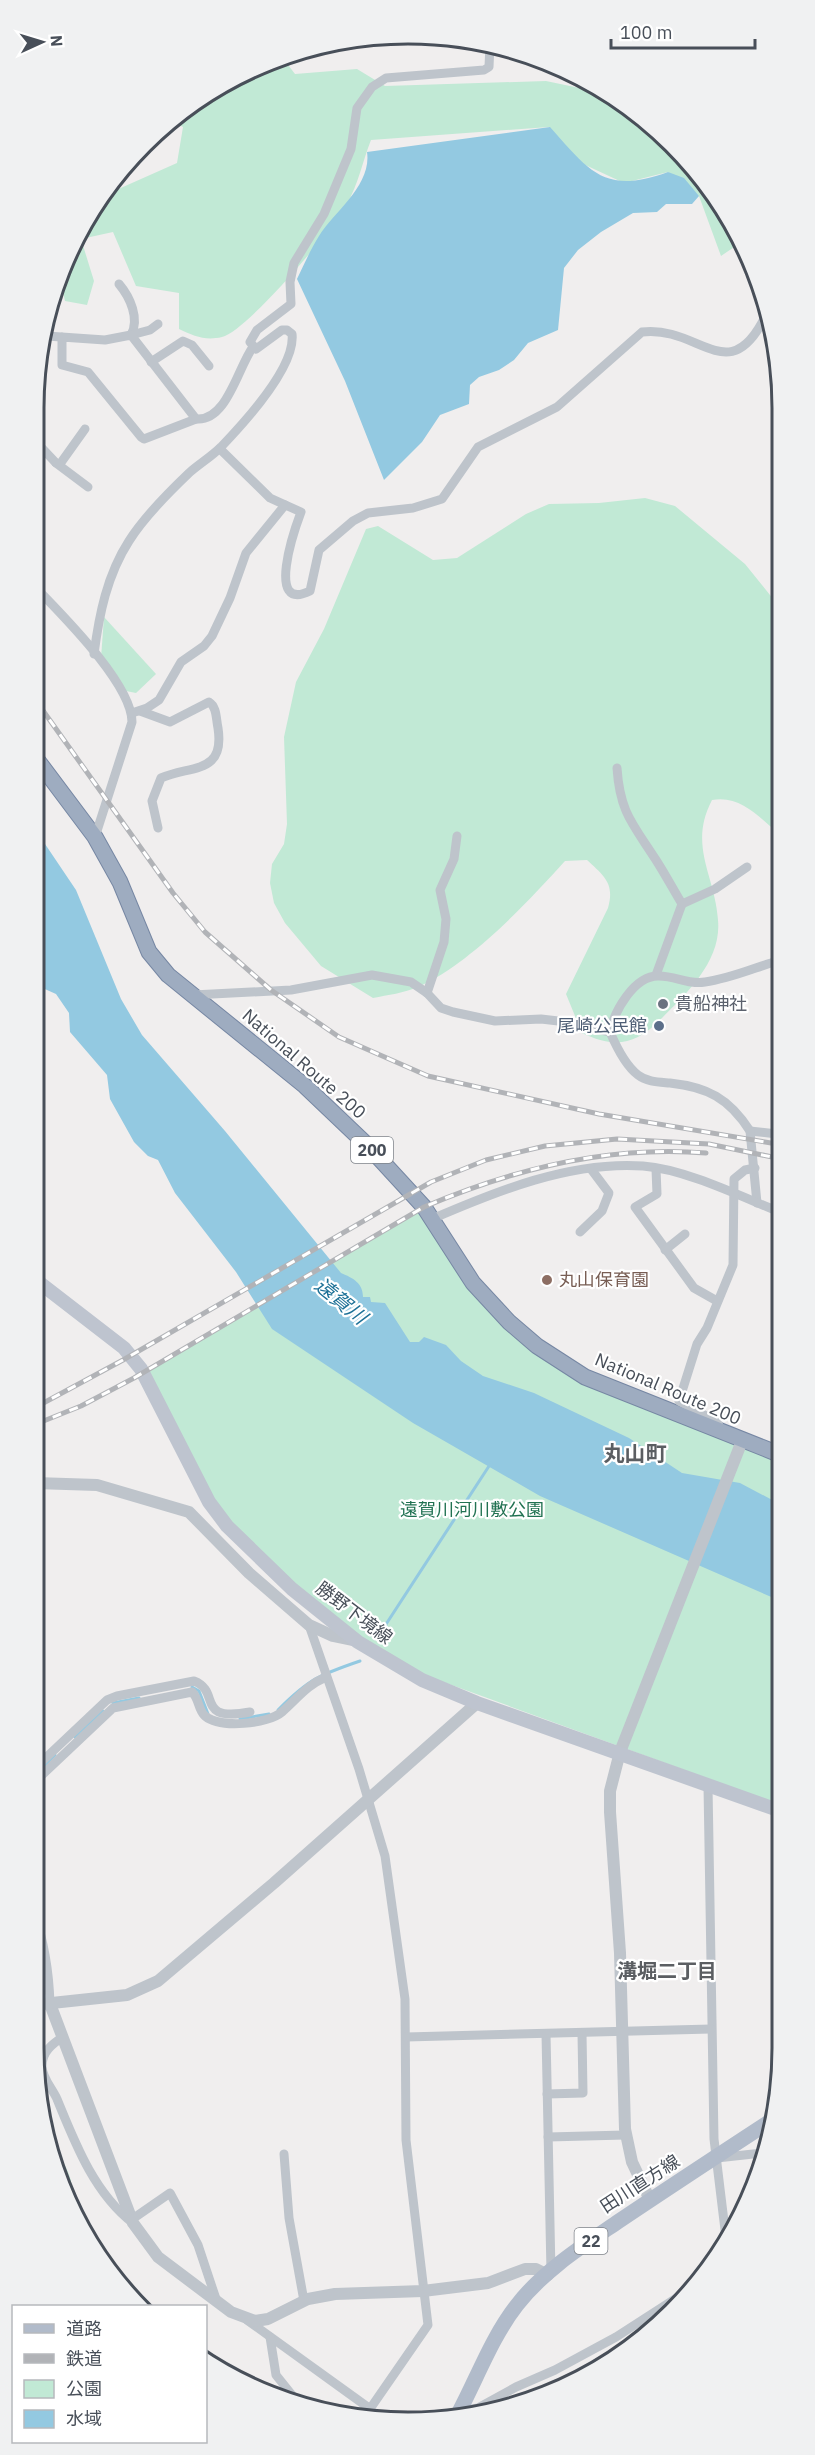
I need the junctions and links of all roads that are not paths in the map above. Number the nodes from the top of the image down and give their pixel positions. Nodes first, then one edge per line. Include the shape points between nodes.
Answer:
1 (490, 53) edge
2 (119, 284) dead end
3 (762, 323) edge
4 (158, 324) dead end
5 (131, 335) junction
6 (50, 336) edge
7 (62, 337) junction
8 (253, 347) junction
9 (151, 362) junction
10 (209, 366) dead end
11 (196, 419) junction
12 (85, 429) dead end
13 (220, 449) junction
14 (44, 450) edge
15 (56, 463) junction
16 (88, 487) dead end
17 (285, 505) junction
18 (44, 596) edge
19 (94, 654) junction
20 (136, 712) junction
21 (617, 768) dead end
22 (44, 769) edge
23 (158, 828) dead end
24 (457, 836) dead end
25 (95, 837) junction
26 (747, 867) dead end
27 (682, 904) junction
28 (772, 962) edge
29 (657, 975) junction
30 (427, 993) junction
31 (191, 995) junction
32 (610, 1032) junction
33 (750, 1131) junction
34 (772, 1133) edge
35 (755, 1168) junction
36 (591, 1169) junction
37 (656, 1169) junction
38 (733, 1194) junction
39 (758, 1203) junction
40 (772, 1209) edge
41 (432, 1219) junction
42 (580, 1232) dead end
43 (685, 1234) dead end
44 (665, 1250) junction
45 (44, 1286) edge
46 (717, 1301) junction
47 (721, 1432) junction
48 (741, 1445) junction
49 (772, 1453) edge
50 (44, 1483) edge
51 (309, 1625) junction
52 (358, 1642) junction
53 (325, 1674) junction
54 (477, 1703) junction
55 (250, 1712) dead end
56 (237, 1720) junction
57 (622, 1748) junction
58 (44, 1760) edge
59 (44, 1770) edge
60 (708, 1786) junction
61 (368, 1801) junction
62 (772, 1808) edge
63 (44, 1945) edge
64 (44, 2004) edge
65 (50, 2004) junction
66 (711, 2029) junction
67 (623, 2032) junction
68 (582, 2033) junction
69 (546, 2034) junction
70 (63, 2037) junction
71 (406, 2037) junction
72 (44, 2056) edge
73 (45, 2077) edge
74 (547, 2094) junction
75 (763, 2126) edge
76 (626, 2135) junction
77 (548, 2137) junction
78 (284, 2154) dead end
79 (755, 2154) edge
80 (715, 2158) junction
81 (650, 2200) junction
82 (132, 2221) junction
83 (724, 2227) edge
84 (549, 2273) junction
85 (423, 2291) junction
86 (304, 2301) junction
87 (218, 2303) junction
88 (664, 2306) edge
89 (246, 2319) junction
90 (270, 2337) junction
91 (291, 2392) edge
92 (487, 2403) edge
93 (461, 2407) edge
94 (369, 2408) joint

1 - 8 street via 489,67 484,70 386,78 372,87 357,108 351,149 324,214 294,263 291,304 257,330 250,342
2 - 5 street via 134,313 135,328
3 - 17 street via 750,342 735,352 722,354 660,329 642,332 557,406 478,447 442,499 413,508 369,513 353,521 319,550 313,584 301,596 288,590 285,581 290,542 301,512
4 - 5 street
5 - 7 street via 105,340
5 - 9 street
6 - 7 street
7 - 11 street via 62,365 88,372 144,439
8 - 11 street via 241,366 233,391 210,417
8 - 13 street via 262,346 282,330 292,334 288,358 274,382
9 - 10 street via 183,341 192,345
9 - 11 street
12 - 15 street via 64,461
13 - 17 street via 270,498
13 - 19 street via 189,473 128,542 99,614
14 - 15 street
15 - 16 street
17 - 20 street via 246,553 212,636 181,662 159,700
18 - 19 street
19 - 20 street
20 - 23 street via 170,722 209,702 215,708 219,752 204,765 161,777 152,801
20 - 25 street
21 - 27 street via 631,825
22 - 25 highway, National Route 200 / 200
24 - 30 street via 454,859 441,890 446,919 444,942
25 - 31 highway, National Route 200 / 200 via 120,882 149,952
26 - 27 street via 715,889
27 - 29 street
28 - 29 street via 705,982 690,983
29 - 32 street via 644,980 626,998
30 - 31 street via 411,982 372,975 291,990
30 - 32 street via 441,1008 483,1020 541,1019
31 - 41 highway, National Route 200 / 200 via 321,1101 367,1145
32 - 33 street via 638,1076 702,1088 718,1097
33 - 34 street
33 - 35 street
35 - 38 street via 734,1179
35 - 39 street
36 - 37 street
36 - 41 street via 533,1182
36 - 42 street via 609,1193 602,1211
37 - 38 street
37 - 44 street via 657,1194 635,1207
38 - 39 street
38 - 46 street via 733,1265
39 - 40 street
41 - 47 highway, National Route 200 / 200 via 473,1283 537,1346 585,1377
43 - 44 street
44 - 46 street via 694,1288
45 - 52 main road, 勝野下境線 via 124,1348 141,1369 209,1502 228,1526 292,1589
46 - 47 street via 697,1344 679,1401 717,1422
47 - 48 highway, National Route 200 / 200
48 - 49 highway, National Route 200 / 200
48 - 57 street
50 - 51 street via 97,1485 189,1512 256,1580
51 - 52 street
51 - 53 street
52 - 54 main road, 勝野下境線 via 422,1680
53 - 56 street via 276,1716
53 - 61 street
54 - 57 main road, 勝野下境線
54 - 61 street
55 - 56 street
56 - 58 street via 211,1708 202,1686 194,1681 117,1696 107,1700
56 - 59 street via 224,1725 206,1717 192,1692 118,1706
57 - 60 main road, 勝野下境線
57 - 67 street via 610,1802
60 - 62 main road, 勝野下境線
60 - 66 street
61 - 65 street via 158,1981 127,1995
61 - 71 street via 385,1857 405,1999
63 - 65 street
64 - 65 street
65 - 70 street
66 - 67 street
66 - 80 street
67 - 68 street
67 - 76 street
68 - 69 street
68 - 74 street via 583,2092
69 - 71 street
69 - 74 street
70 - 72 street
70 - 82 street
71 - 85 street via 406,2140
73 - 82 street via 93,2175 118,2211
74 - 77 street
75 - 80 main road, 田川直方線 / 22
76 - 77 street
76 - 81 street via 632,2162
77 - 84 street
78 - 86 street via 289,2218
79 - 80 street
80 - 81 main road, 田川直方線 / 22
80 - 83 street
81 - 84 main road, 田川直方線 / 22
82 - 87 street via 158,2257
82 - 87 street via 170,2193 203,2256
84 - 85 street via 525,2269 488,2283
84 - 93 main road, 田川直方線 / 22 via 508,2317
85 - 86 street via 356,2291
85 - 94 street via 428,2325
86 - 89 street via 268,2319
87 - 89 street
88 - 92 street via 616,2337
89 - 90 street
90 - 91 street via 276,2374
90 - 94 street

